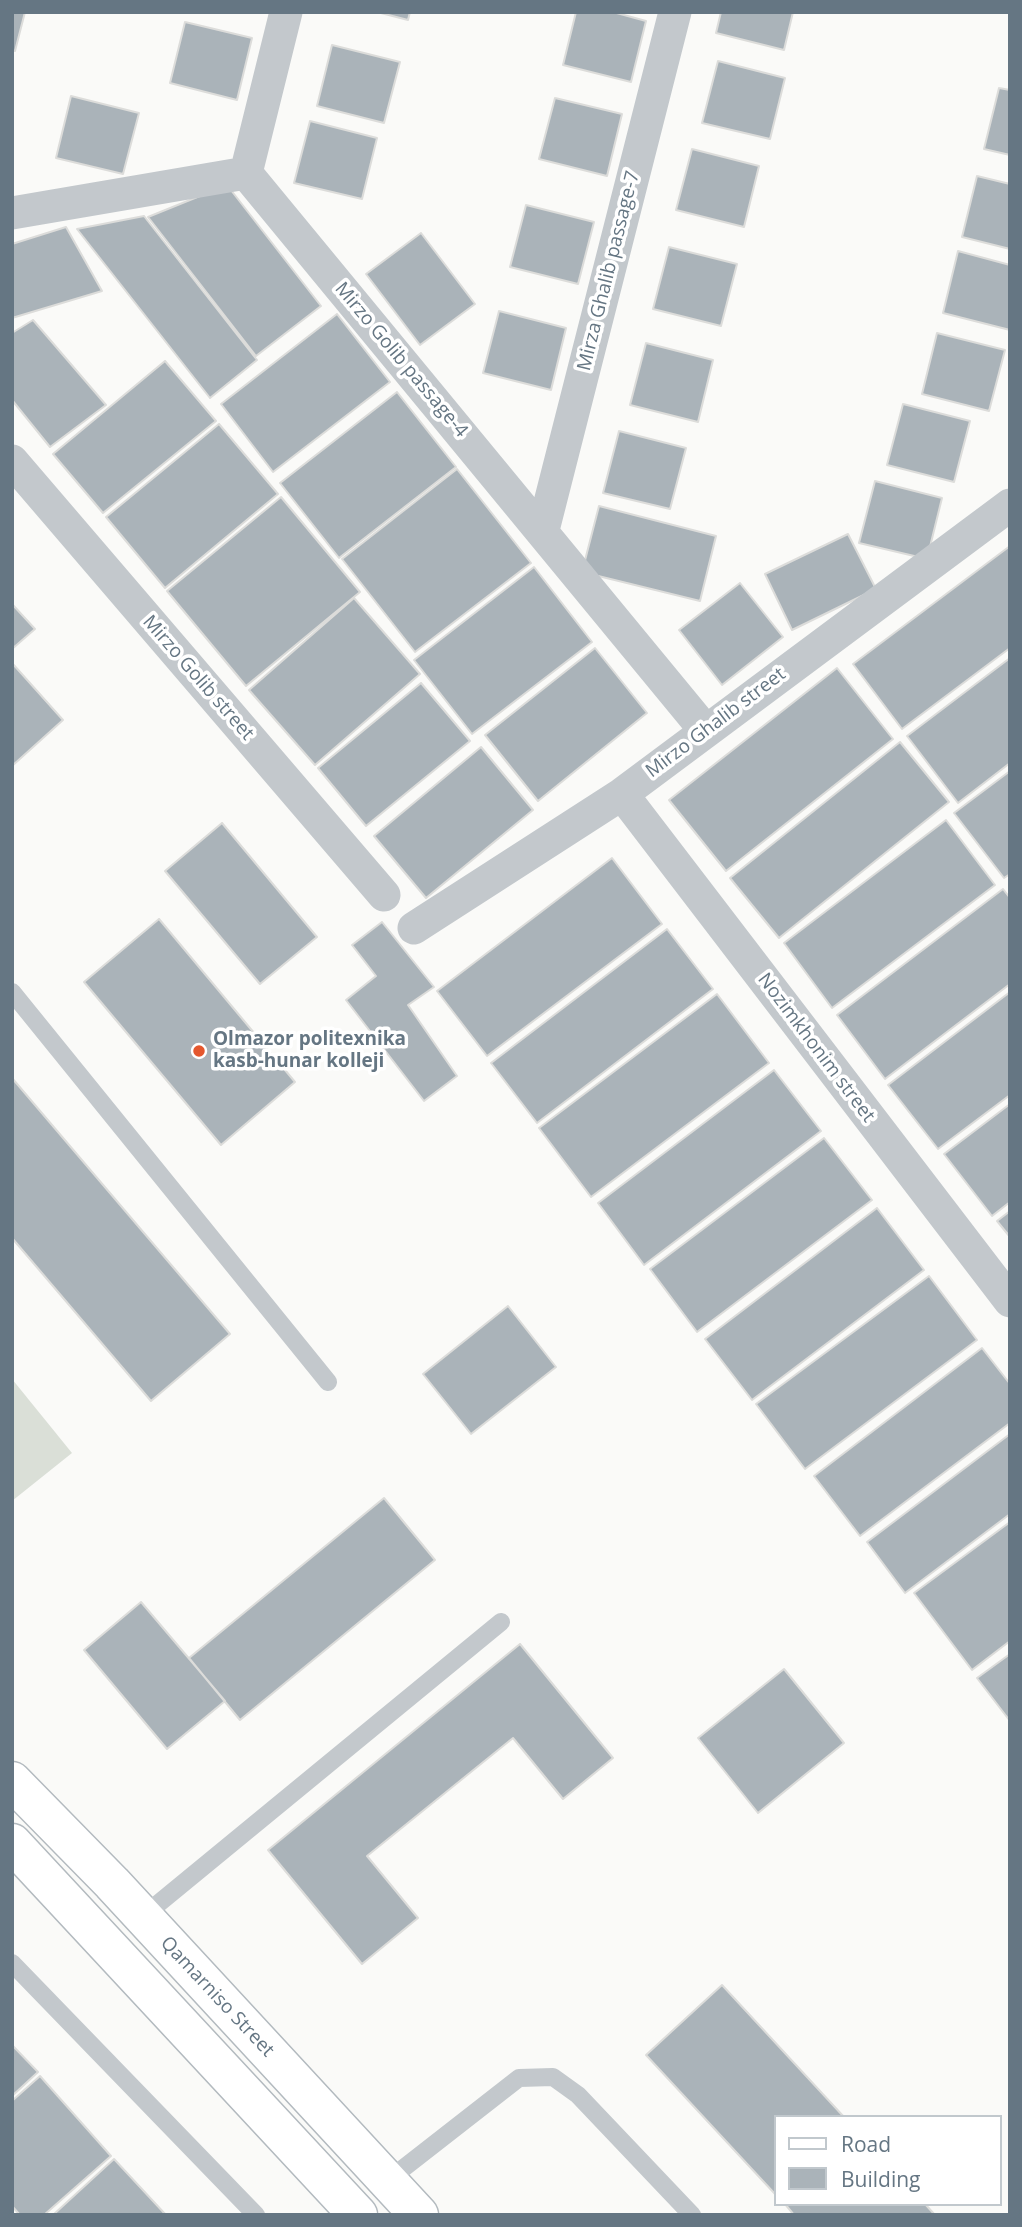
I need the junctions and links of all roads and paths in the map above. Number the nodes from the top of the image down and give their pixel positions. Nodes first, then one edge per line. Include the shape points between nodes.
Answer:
1 (286, 12) edge
2 (675, 12) edge
3 (246, 173) junction
4 (12, 213) edge
5 (12, 461) edge
6 (1010, 505) edge
7 (542, 530) junction
8 (705, 730) junction
9 (622, 794) junction
10 (383, 895) dead end
11 (414, 928) dead end
12 (12, 992) edge
13 (1010, 1301) edge
14 (328, 1382) dead end
15 (501, 1622) dead end
16 (12, 1781) edge
17 (12, 1843) edge
18 (142, 1916) junction
19 (12, 1963) edge
20 (387, 2181) junction
21 (256, 2215) edge
22 (358, 2215) edge
23 (419, 2215) edge
24 (692, 2215) edge

1 - 3 street
2 - 7 street, Mirza Ghalib passage-7
3 - 4 street
3 - 7 street, Mirzo Golib passage-4
5 - 10 street, Mirzo Golib street
6 - 8 street, Mirzo Ghalib street
7 - 8 street, Mirzo Golib passage-4
8 - 9 street, Mirzo Ghalib street
9 - 11 street, Mirzo Ghalib street
9 - 13 street, Nozimkhonim street
12 - 14 lane
15 - 18 lane
16 - 18 main road, Qamarniso Street
17 - 22 main road
18 - 20 main road, Qamarniso Street
19 - 21 lane
20 - 23 main road, Qamarniso Street
20 - 24 lane via 519,2078 553,2077 578,2095

